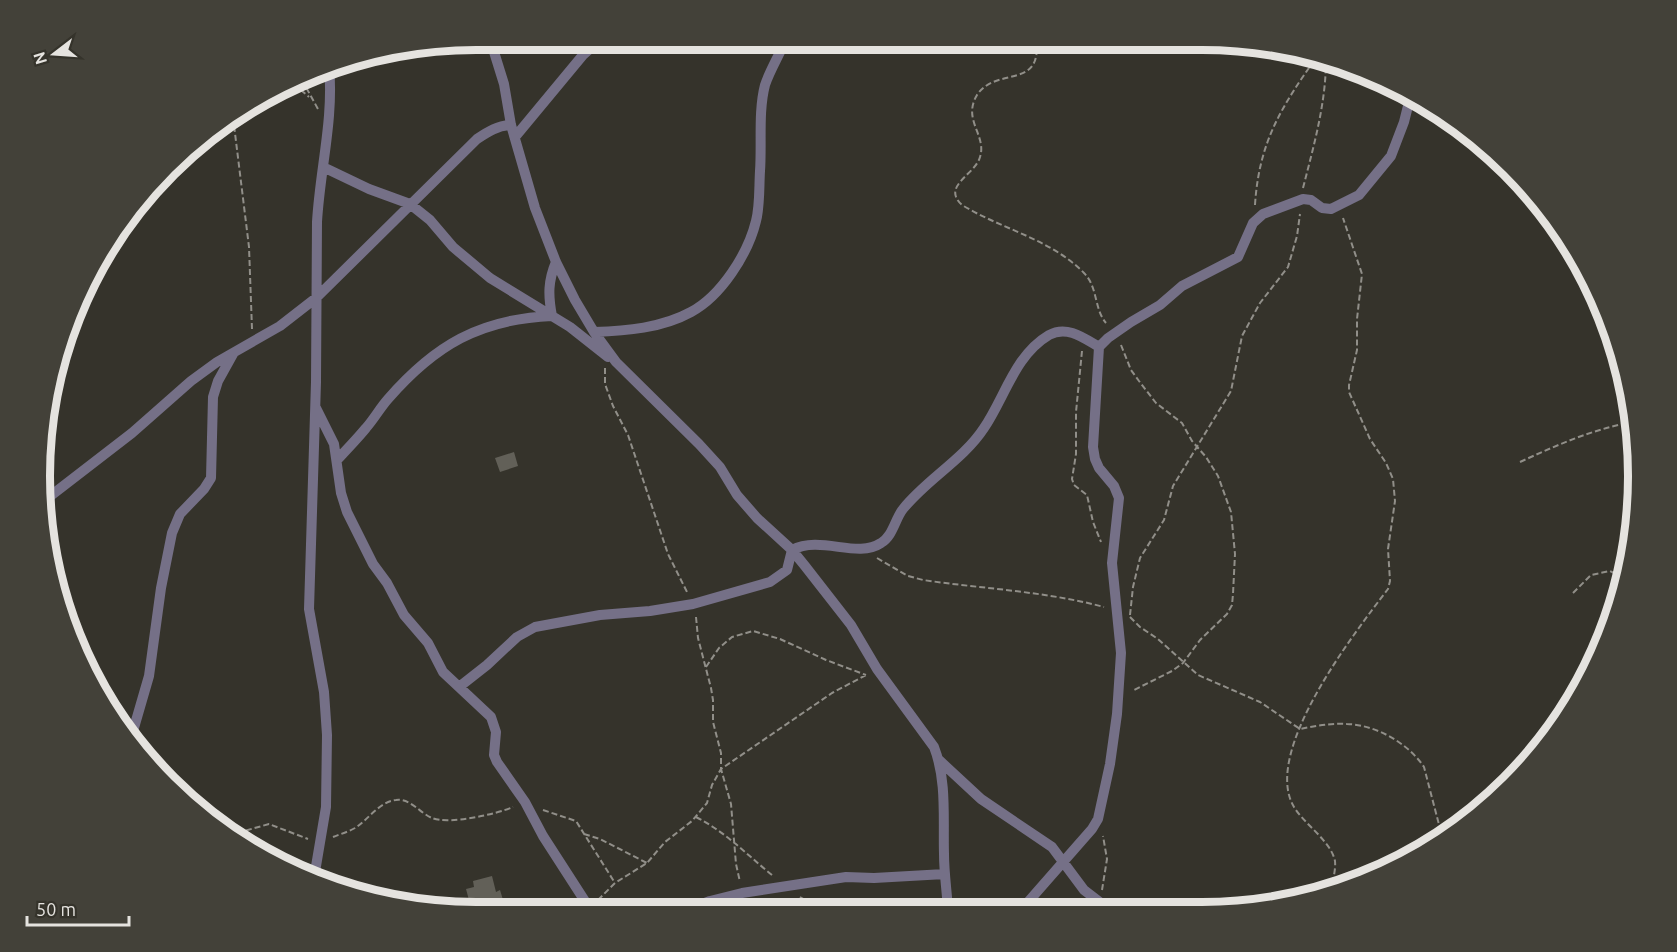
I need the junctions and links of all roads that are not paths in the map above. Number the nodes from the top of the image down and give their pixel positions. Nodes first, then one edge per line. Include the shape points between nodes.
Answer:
1 (493, 50) edge
2 (589, 50) edge
3 (781, 50) edge
4 (329, 76) edge
5 (1409, 104) edge
6 (511, 125) junction
7 (515, 137) junction
8 (323, 167) junction
9 (410, 204) junction
10 (556, 262) junction
11 (316, 298) junction
12 (552, 316) junction
13 (594, 332) junction
14 (1099, 347) junction
15 (233, 353) junction
16 (616, 362) junction
17 (316, 407) junction
18 (338, 459) junction
19 (50, 496) edge
20 (792, 550) junction
21 (459, 687) junction
22 (133, 730) edge
23 (939, 760) junction
24 (1064, 862) junction
25 (315, 871) edge
26 (945, 874) junction
27 (586, 902) edge
28 (707, 902) edge
29 (947, 902) edge
30 (1028, 902) edge
31 (1100, 902) edge

1 - 6 street
2 - 7 street
3 - 13 street via 766,84 756,220 728,278 689,314 647,327
4 - 8 street via 329,122
5 - 14 street via 1391,156 1359,195 1327,210 1311,200 1300,200 1263,214 1253,223 1238,257 1182,286
6 - 7 street
6 - 9 street via 490,129 477,139
7 - 10 street via 535,208
8 - 9 street
8 - 11 street via 318,196
9 - 11 street
9 - 12 street via 483,273
10 - 12 street via 548,289
10 - 13 street
11 - 15 street via 280,326
11 - 17 street
12 - 16 street
12 - 18 street via 505,321 453,341 436,352 398,388
13 - 16 street
14 - 20 street via 1066,330 1049,335 1020,363 983,430 905,506 883,543 863,549 806,544
14 - 24 street via 1093,447 1095,459 1119,498 1113,563 1120,653 1118,697 1098,819
15 - 19 street via 191,381
15 - 22 street via 213,398 211,478 180,514 172,533 149,676
16 - 20 street via 699,444 757,518
17 - 18 street
17 - 25 street via 309,609 324,692 327,735 326,807
18 - 21 street via 347,512 373,564 404,615 428,643 443,672
20 - 21 street via 788,570 778,578 693,604 535,627 517,637
20 - 23 street via 851,625 877,669 926,734
21 - 27 street via 491,717 496,732 494,755
23 - 24 street via 981,800 1052,848
23 - 26 street
24 - 30 street
24 - 31 street via 1084,890
26 - 28 street via 846,877
26 - 29 street

